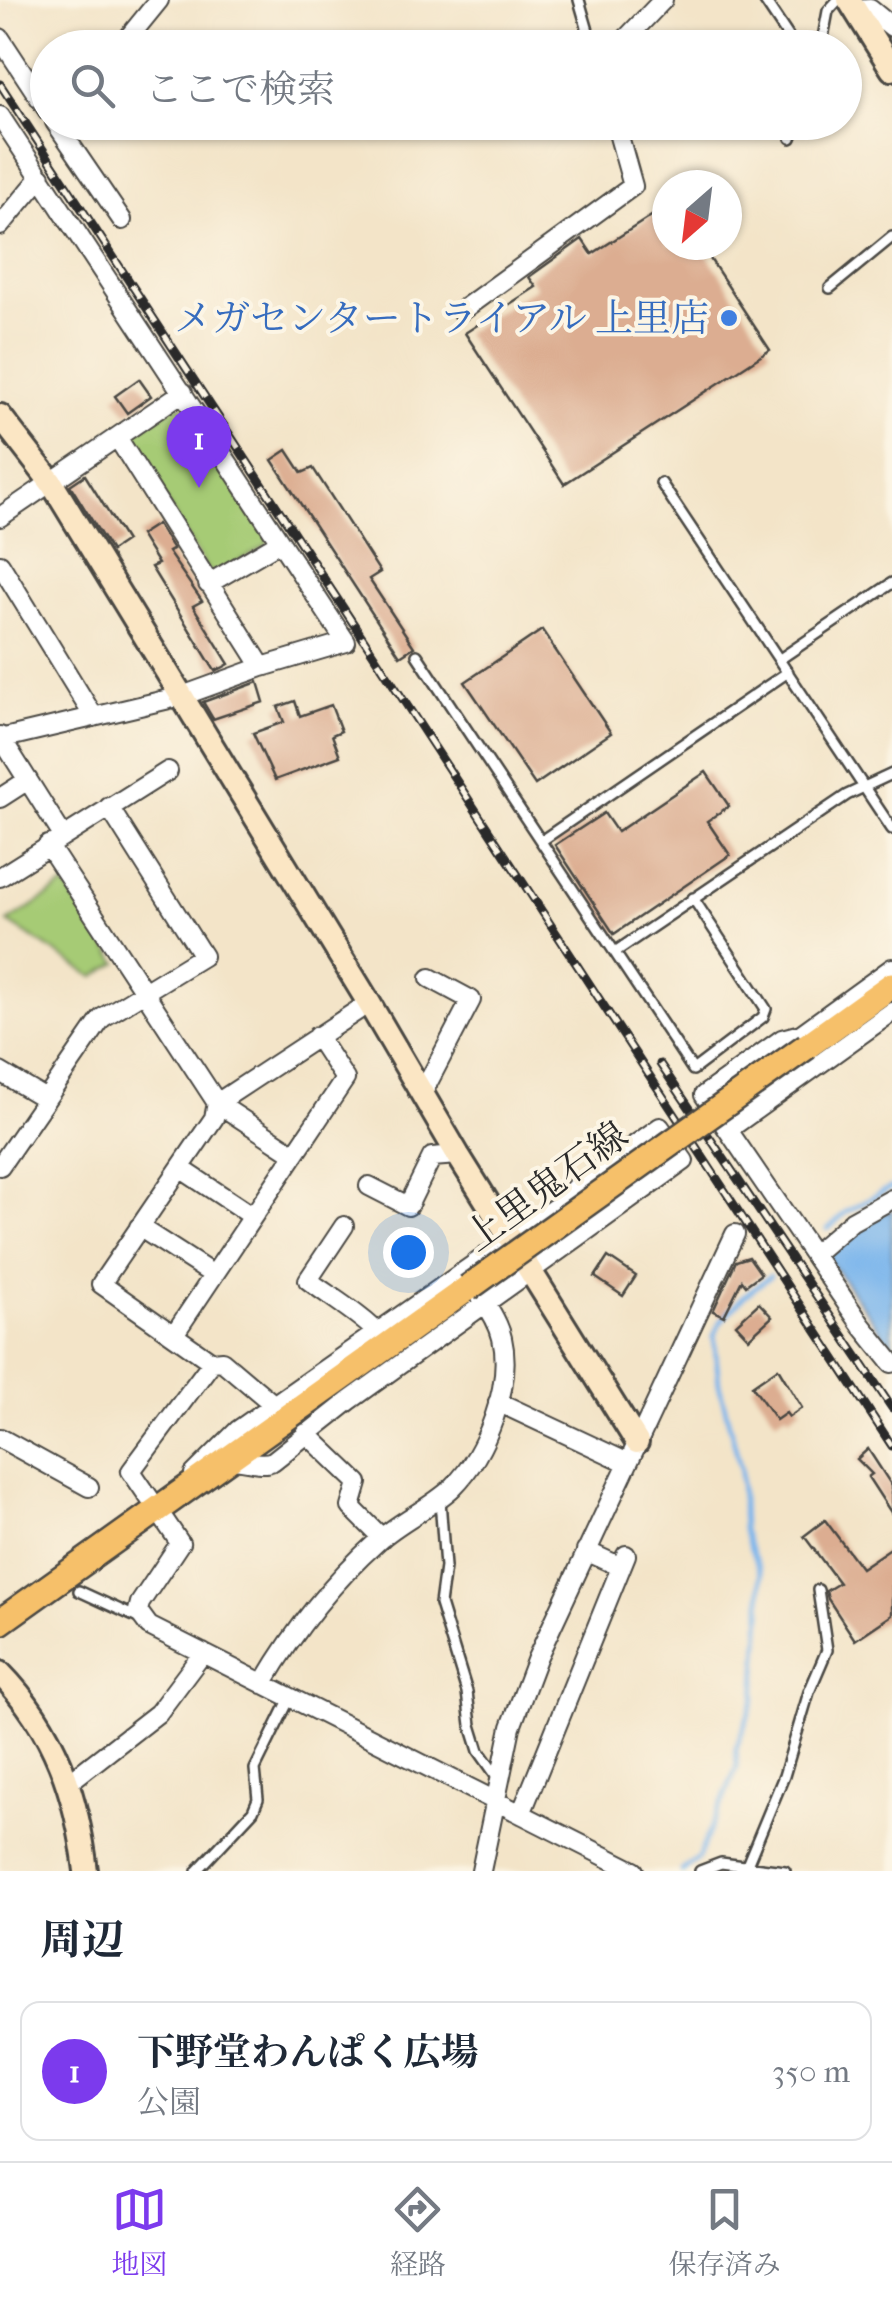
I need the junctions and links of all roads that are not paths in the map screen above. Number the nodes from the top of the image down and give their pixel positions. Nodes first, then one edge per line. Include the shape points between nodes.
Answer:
1 (159, 0) edge
2 (579, 0) edge
3 (663, 0) edge
4 (764, 0) edge
5 (847, 3) edge
6 (892, 27) edge
7 (135, 30) edge
8 (588, 30) edge
9 (634, 30) edge
10 (784, 30) edge
11 (824, 30) edge
12 (0, 38) edge
13 (892, 69) edge
14 (30, 84) edge
15 (0, 116) edge
16 (67, 140) edge
17 (619, 140) edge
18 (41, 177) junction
19 (122, 220) dead end
20 (0, 226) edge
21 (892, 237) edge
22 (830, 288) dead end
23 (461, 311) dead end
24 (183, 392) junction
25 (0, 416) edge
26 (117, 437) junction
27 (50, 482) junction
28 (660, 483) dead end
29 (0, 517) edge
30 (280, 542) junction
31 (0, 564) edge
32 (892, 583) edge
33 (208, 584) junction
34 (417, 655) dead end
35 (780, 659) junction
36 (262, 667) junction
37 (788, 672) junction
38 (182, 696) junction
39 (94, 717) junction
40 (1, 738) edge
41 (168, 771) dead end
42 (892, 774) edge
43 (28, 780) junction
44 (866, 788) junction
45 (0, 798) edge
46 (109, 807) junction
47 (892, 829) edge
48 (55, 841) junction
49 (541, 841) junction
50 (0, 877) edge
51 (693, 898) junction
52 (615, 952) junction
53 (892, 968) edge
54 (430, 978) dead end
55 (892, 985) edge
56 (147, 992) junction
57 (369, 1003) junction
58 (892, 1012) edge
59 (317, 1036) junction
60 (0, 1072) edge
61 (422, 1094) junction
62 (44, 1098) junction
63 (217, 1103) junction
64 (729, 1129) junction
65 (292, 1153) junction
66 (458, 1155) junction
67 (0, 1166) edge
68 (180, 1168) junction
69 (369, 1186) dead end
70 (892, 1199) edge
71 (251, 1216) junction
72 (344, 1226) dead end
73 (139, 1228) junction
74 (735, 1234) dead end
75 (510, 1238) junction
76 (814, 1254) junction
77 (531, 1273) junction
78 (212, 1274) junction
79 (473, 1288) junction
80 (175, 1333) junction
81 (378, 1334) junction
82 (212, 1362) junction
83 (892, 1363) edge
84 (498, 1402) junction
85 (273, 1404) junction
86 (306, 1434) junction
87 (0, 1438) edge
88 (632, 1452) junction
89 (228, 1459) junction
90 (89, 1487) dead end
91 (440, 1498) junction
92 (165, 1504) junction
93 (382, 1538) junction
94 (586, 1552) junction
95 (79, 1590) dead end
96 (818, 1590) dead end
97 (141, 1620) junction
98 (0, 1622) edge
99 (203, 1653) junction
100 (0, 1673) edge
101 (263, 1684) junction
102 (290, 1698) junction
103 (498, 1778) junction
104 (68, 1782) junction
105 (494, 1800) junction
106 (521, 1814) junction
107 (746, 1865) junction
108 (86, 1871) edge
109 (197, 1871) edge
110 (481, 1871) edge
111 (634, 1871) edge
112 (700, 1871) edge
113 (784, 1871) edge

1 - 7 street
2 - 8 lane
3 - 9 street
4 - 10 lane
5 - 6 street via 870,9
5 - 11 lane via 828,11
5 - 13 street
12 - 14 street
15 - 18 street
16 - 19 street
17 - 23 street via 633,186
18 - 20 street
18 - 24 street
21 - 22 lane
24 - 26 street
24 - 30 street
25 - 27 street
26 - 27 street
26 - 33 street
27 - 29 street
27 - 38 street
28 - 35 lane
30 - 33 street
30 - 36 street via 346,642
31 - 39 street
32 - 35 lane
33 - 36 street
34 - 49 lane
35 - 37 lane
36 - 38 street
37 - 44 lane
37 - 49 lane
38 - 39 street
38 - 57 street
39 - 40 street
40 - 43 street
41 - 46 street
42 - 44 lane
43 - 45 street
43 - 48 street
44 - 47 lane
44 - 51 lane
46 - 48 street
46 - 56 street via 203,956
48 - 50 street
48 - 56 street
49 - 52 lane
51 - 52 lane
51 - 52 lane via 766,1009 700,1068 693,1070
53 - 64 street via 704,1095
54 - 61 street via 471,1000
55 - 79 main road, 上里鬼石線, bridge
56 - 62 street via 102,1018
56 - 63 street
57 - 59 street
57 - 61 street
58 - 64 street
59 - 63 street
59 - 65 street via 345,1079
60 - 62 street
61 - 66 street
62 - 67 street
63 - 65 street
63 - 68 street
64 - 76 street
65 - 71 street
66 - 69 street via 432,1157 408,1206
66 - 75 street
68 - 71 street
68 - 73 street
70 - 76 street via 852,1220
71 - 78 street
72 - 81 street via 308,1280
73 - 78 street
73 - 80 street via 101,1284
74 - 88 street
75 - 77 street
75 - 77 street via 660,1127 684,1161
75 - 79 street
76 - 83 street
77 - 79 street
77 - 88 street
78 - 80 street
79 - 81 street
79 - 84 street via 502,1338
79 - 86 street
79 - 89 main road, 上里鬼石線
80 - 82 street
81 - 85 street
82 - 85 street via 222,1360
82 - 92 street via 131,1471
84 - 88 street
84 - 91 street via 486,1442
85 - 92 street via 220,1446
86 - 89 street via 267,1464
86 - 93 street via 358,1483 351,1507
87 - 90 street
88 - 94 street
89 - 92 main road, 上里鬼石線
91 - 93 street
91 - 103 lane via 440,1604 479,1751
92 - 97 street via 180,1543 140,1604
92 - 98 main road, 上里鬼石線
93 - 101 street via 299,1625
94 - 103 street via 522,1696
94 - 106 street via 623,1561
95 - 97 lane
96 - 107 lane via 827,1650
97 - 99 street
99 - 101 street
99 - 104 street via 158,1713
100 - 104 street via 40,1720
101 - 102 street
102 - 105 street
102 - 109 lane via 255,1770 258,1799
103 - 105 street
104 - 108 street
105 - 106 street
105 - 110 street
106 - 111 street
107 - 112 lane via 721,1863
107 - 113 lane

